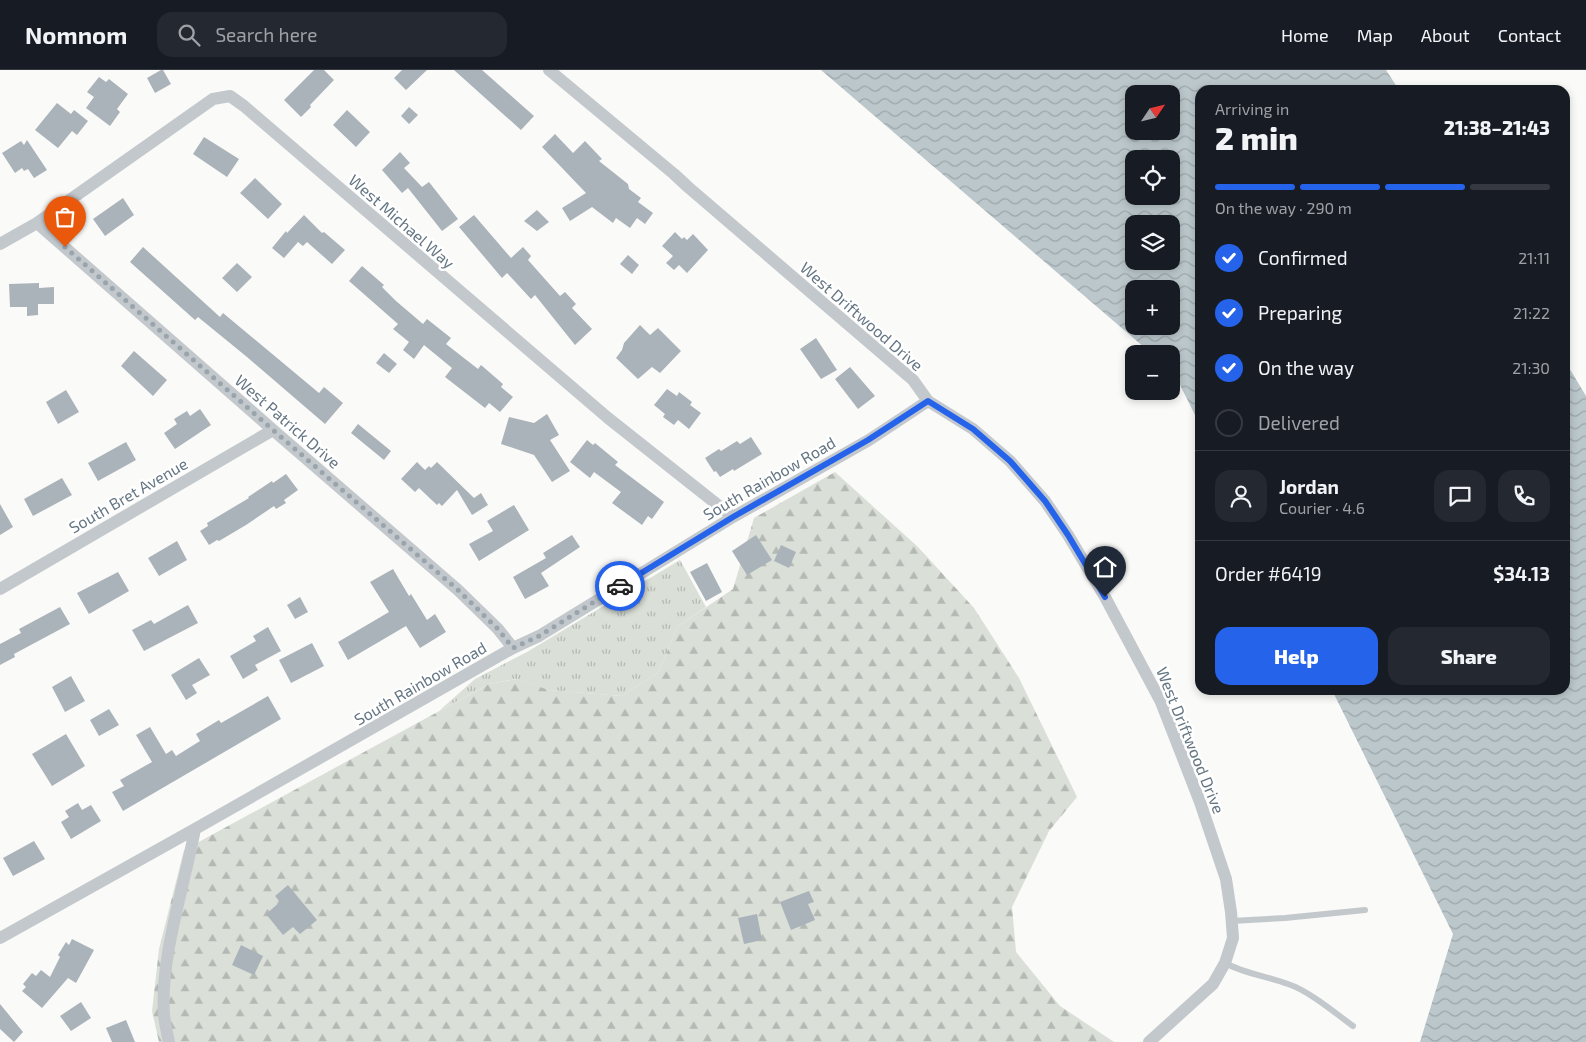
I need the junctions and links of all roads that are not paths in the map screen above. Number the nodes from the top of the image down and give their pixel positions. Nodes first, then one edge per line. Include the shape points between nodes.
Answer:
1 (549, 70) edge
2 (37, 223) junction
3 (0, 244) edge
4 (928, 401) junction
5 (273, 430) junction
6 (733, 517) junction
7 (0, 589) edge
8 (513, 648) junction
9 (195, 829) junction
10 (1365, 910) dead end
11 (1232, 921) junction
12 (0, 938) edge
13 (1225, 963) junction
14 (1353, 1026) dead end
15 (169, 1042) edge
16 (1150, 1042) edge

1 - 4 street, West Driftwood Drive via 914,380
2 - 3 street, West Michael Way
2 - 5 street, West Patrick Drive
2 - 6 street, West Michael Way via 212,99 230,96 608,418
4 - 6 street, South Rainbow Road via 868,440
4 - 11 street, West Driftwood Drive via 973,429 1010,461 1045,501 1096,582 1161,702 1226,879
5 - 7 street, South Bret Avenue
5 - 8 street, West Patrick Drive via 458,590
6 - 8 street, South Rainbow Road via 539,636
8 - 9 street, South Rainbow Road
9 - 12 street, South Rainbow Road
9 - 15 street via 164,989 164,1017
10 - 11 lane
11 - 13 street, West Driftwood Drive via 1233,938
13 - 14 lane via 1289,984
13 - 16 street, West Driftwood Drive via 1213,984

